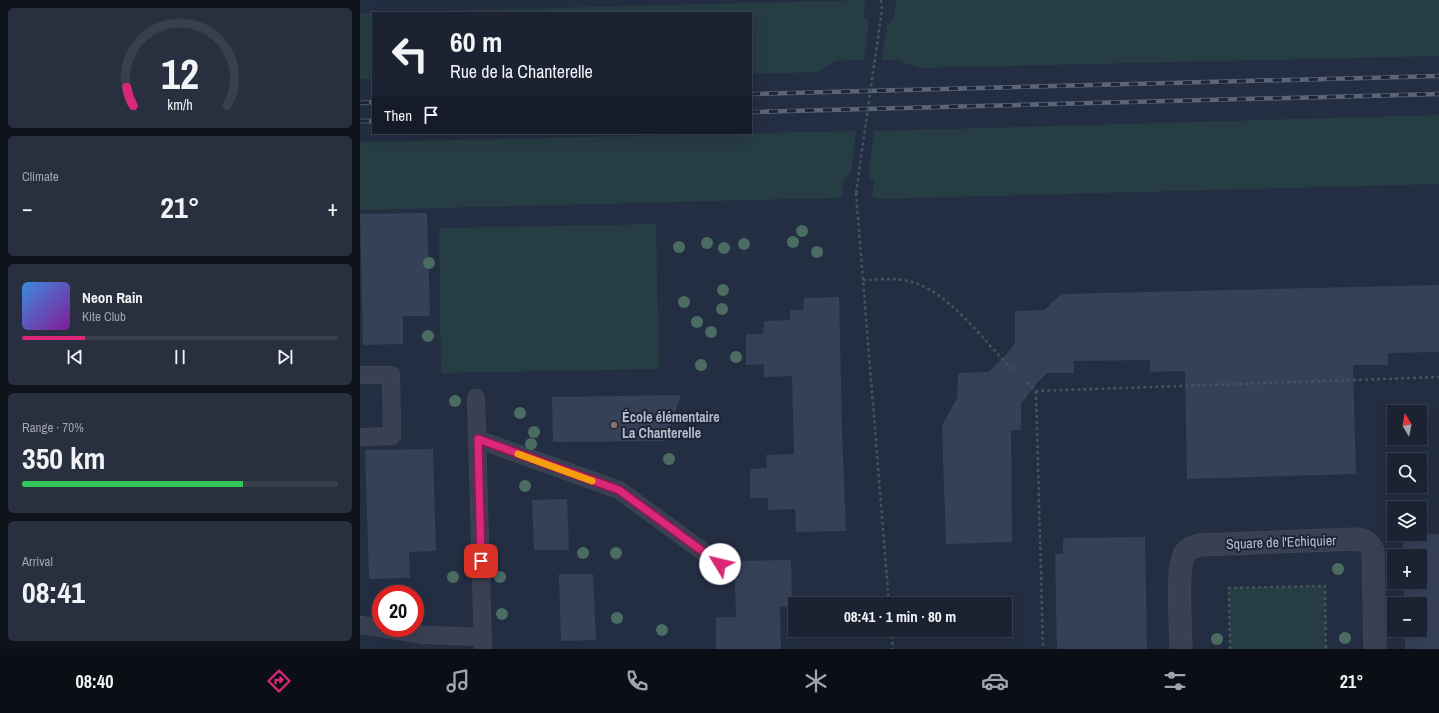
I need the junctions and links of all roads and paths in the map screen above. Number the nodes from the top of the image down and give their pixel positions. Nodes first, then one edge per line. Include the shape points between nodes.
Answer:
1 (881, 0) edge
2 (864, 280) junction
3 (1012, 370) dead end
4 (360, 375) edge
5 (1439, 377) edge
6 (1026, 382) dead end
7 (1036, 391) junction
8 (476, 398) dead end
9 (360, 437) edge
10 (478, 439) junction
11 (720, 564) dead end
12 (888, 597) edge
13 (360, 625) edge
14 (892, 637) edge
15 (483, 643) edge
16 (893, 649) edge
17 (1042, 649) edge
18 (1181, 649) edge
19 (1230, 649) edge
20 (1326, 649) edge
21 (1375, 649) edge

1 - 2 path, bridge via 882,9 856,194
2 - 3 path via 904,280 923,286 952,305
2 - 12 path
4 - 9 lane via 391,375 392,436
5 - 7 path
6 - 7 path
7 - 17 path
8 - 10 lane
10 - 11 lane via 619,490
10 - 15 lane
13 - 15 lane
14 - 16 path
18 - 21 street, Square de l'Echiquier via 1180,571 1184,554 1191,548 1199,545 1355,539 1366,541 1373,551
19 - 20 path via 1229,588 1325,586

